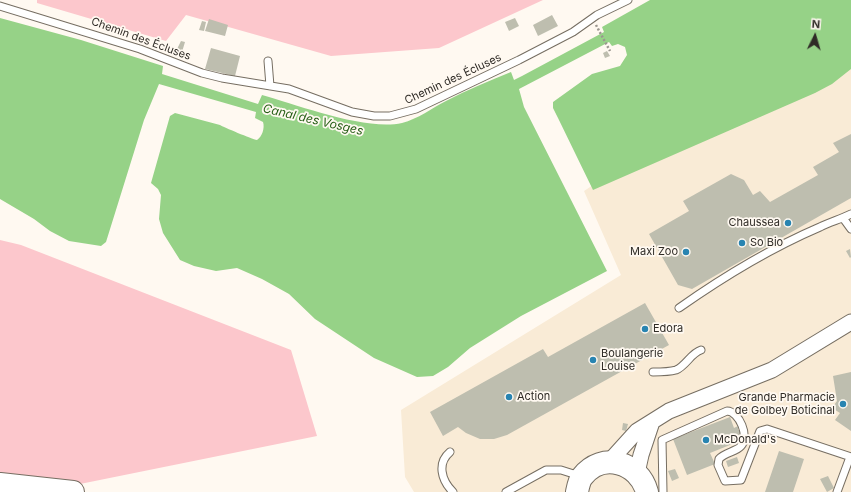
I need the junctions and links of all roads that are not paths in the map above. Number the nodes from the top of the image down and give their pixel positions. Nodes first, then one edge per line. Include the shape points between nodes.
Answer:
1 (628, 0) edge
2 (0, 6) edge
3 (268, 61) dead end
4 (270, 86) junction
5 (851, 214) edge
6 (843, 218) junction
7 (851, 229) edge
8 (679, 308) dead end
9 (851, 322) edge
10 (701, 350) dead end
11 (653, 372) dead end
12 (652, 422) junction
13 (450, 452) dead end
14 (850, 457) edge
15 (608, 463) junction
16 (642, 483) edge
17 (0, 484) edge
18 (580, 484) edge
19 (451, 489) edge
20 (73, 492) edge
21 (506, 492) edge
22 (663, 492) edge
23 (837, 492) edge

1 - 4 lane, Chemin des Écluses via 518,60 403,114 374,116 352,112 289,89
2 - 4 lane, Chemin des Écluses via 106,38 202,73
3 - 4 lane
5 - 6 lane
6 - 7 lane
6 - 8 lane via 820,226 760,258
9 - 12 street via 772,370 669,411
10 - 11 lane via 675,370
12 - 15 street via 638,431
12 - 16 street via 641,455
13 - 19 lane via 442,463 441,470
14 - 22 lane via 767,429 760,431 756,438 741,480 725,481 718,465 719,459 741,447 745,436 737,415 727,411 662,440
14 - 23 lane
15 - 16 main road via 619,463 629,467
15 - 18 main road via 597,466
17 - 20 main road
18 - 21 lane via 561,470 546,470

